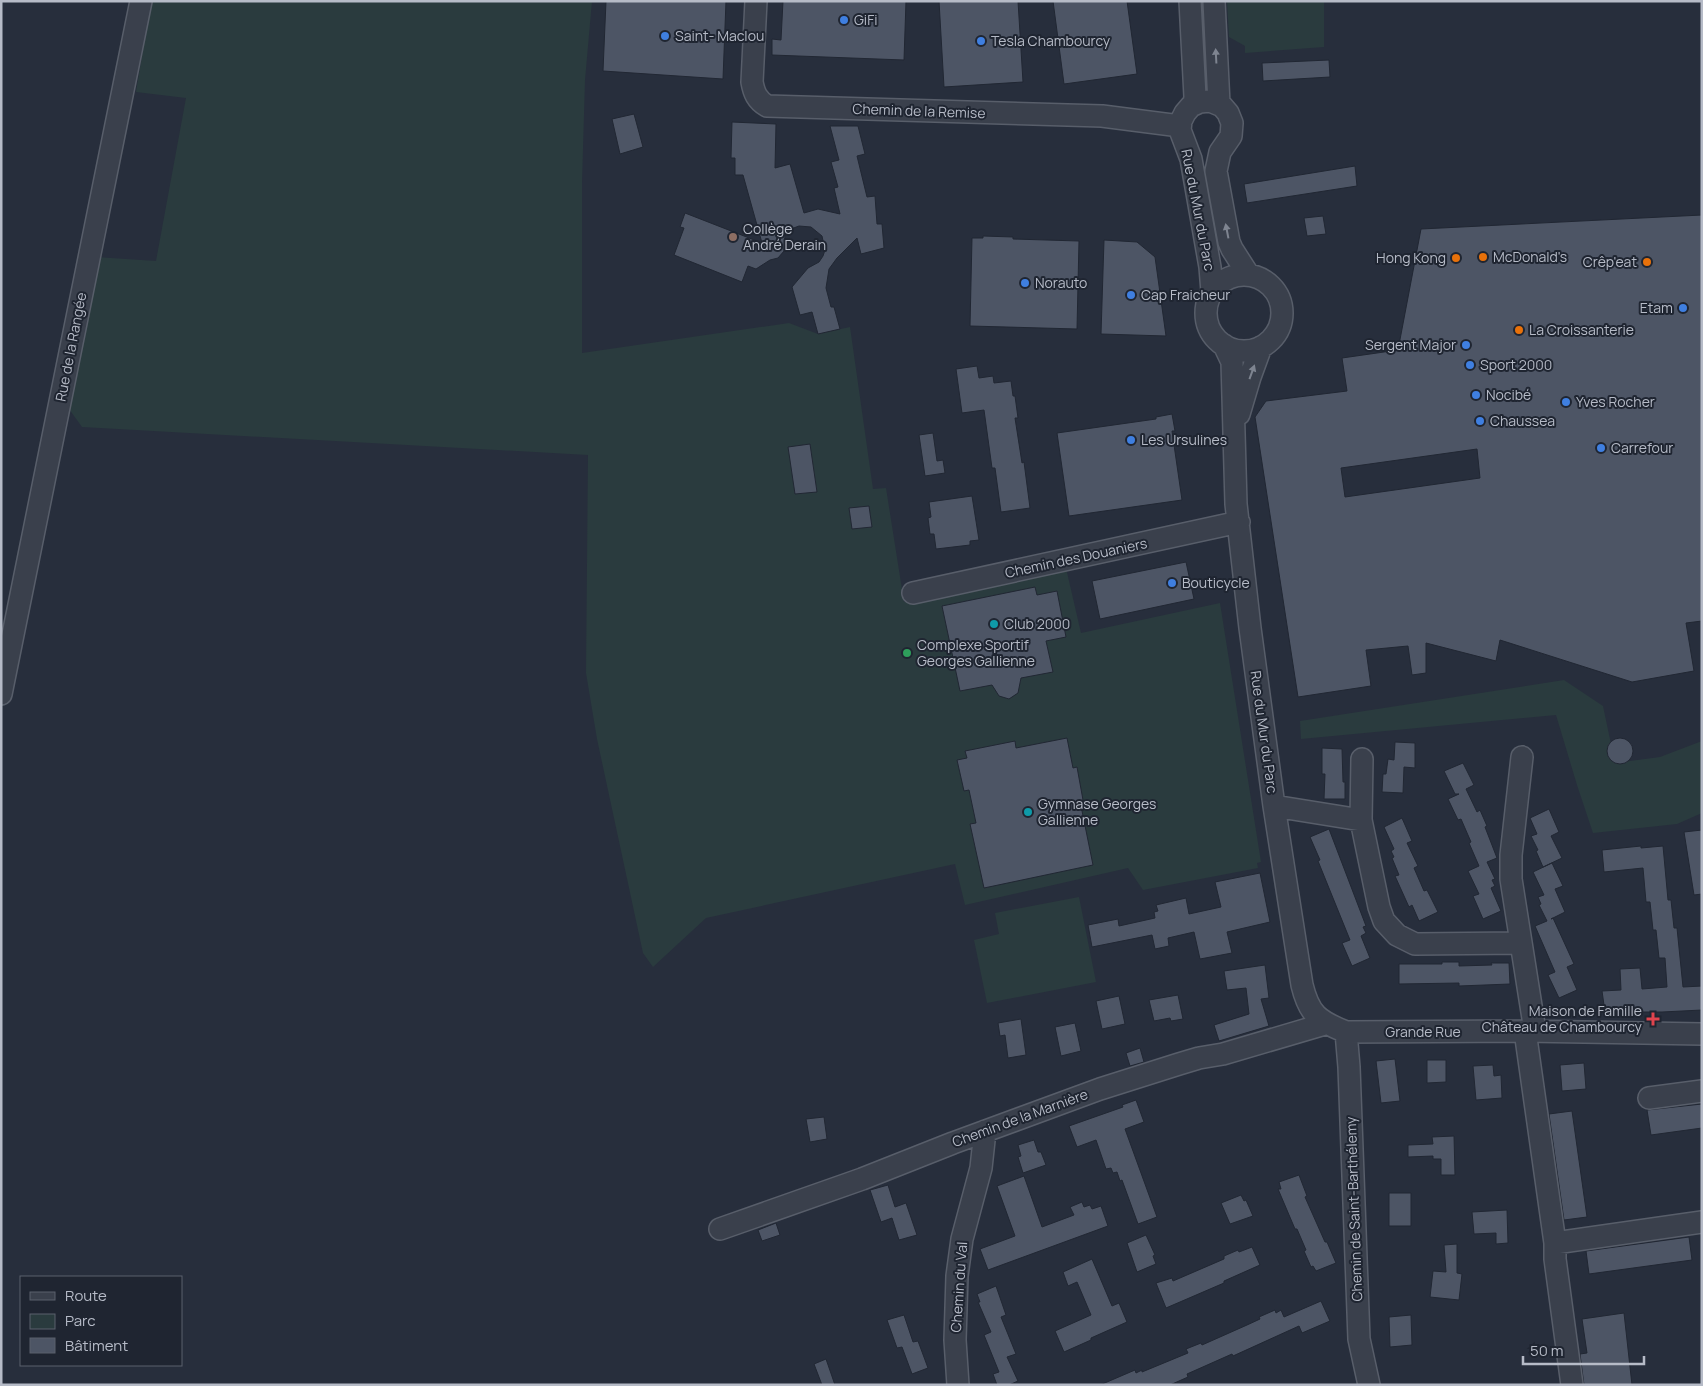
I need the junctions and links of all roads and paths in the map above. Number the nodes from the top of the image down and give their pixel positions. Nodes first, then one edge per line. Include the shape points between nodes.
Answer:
1 (141, 1) edge
2 (756, 1) edge
3 (1190, 1) edge
4 (1214, 1) edge
5 (1194, 104) junction
6 (1219, 104) junction
7 (1180, 126) junction
8 (1248, 274) junction
9 (1212, 292) junction
10 (1224, 345) junction
11 (1261, 347) junction
12 (1234, 431) junction
13 (1239, 522) junction
14 (912, 593) dead end
15 (4, 666) edge
16 (1, 694) edge
17 (1522, 757) dead end
18 (1362, 759) dead end
19 (1274, 806) junction
20 (1362, 820) junction
21 (1522, 943) junction
22 (1325, 1024) junction
23 (1530, 1031) junction
24 (1346, 1032) junction
25 (1702, 1034) edge
26 (1702, 1091) edge
27 (1649, 1098) dead end
28 (985, 1131) junction
29 (1701, 1226) edge
30 (720, 1229) dead end
31 (1555, 1243) junction
32 (958, 1385) edge
33 (1368, 1385) edge
34 (1572, 1385) edge

1 - 15 street, Rue de la Rangée
2 - 7 street, Chemin de la Remise via 752,82 754,93 767,106 1102,116
3 - 5 street
6 -> 4 street
5 - 6 street via 1206,101
5 - 7 street via 1183,115
8 -> 6 street, Rue du Mur du Parc via 1229,242 1217,183 1218,158 1230,139 1233,126 1228,112
7 - 9 street, Rue du Mur du Parc via 1191,159
8 - 9 street via 1228,278
8 - 11 street via 1272,286 1282,307 1278,330
9 - 10 street via 1207,306 1207,321 1213,335
10 - 11 street via 1249,351
10 - 12 street, Rue du Mur du Parc via 1232,362
12 -> 11 street, Rue du Mur du Parc
12 - 13 street, Rue du Mur du Parc
13 - 14 street, Chemin des Douaniers
13 - 19 street, Rue du Mur du Parc
15 - 16 street, Rue de la Rangée
17 - 21 street via 1511,855 1511,879
18 - 20 street
19 - 20 street
19 - 22 street, Rue du Mur du Parc via 1305,1001
20 - 21 street via 1379,907 1384,921 1397,935 1415,944
21 - 23 street
22 - 24 street, Grande Rue
22 - 28 street, Chemin de la Marnière via 1178,1064
23 - 24 street, Grande Rue
23 - 25 street, Grande Rue
23 - 31 street
24 - 33 street, Chemin de Saint-Barthélemy via 1359,1339
26 - 27 street
28 - 30 street, Chemin de la Marnière via 862,1180
28 - 32 street, Chemin du Val via 981,1168 962,1240 957,1276
29 - 31 street
31 - 34 street

